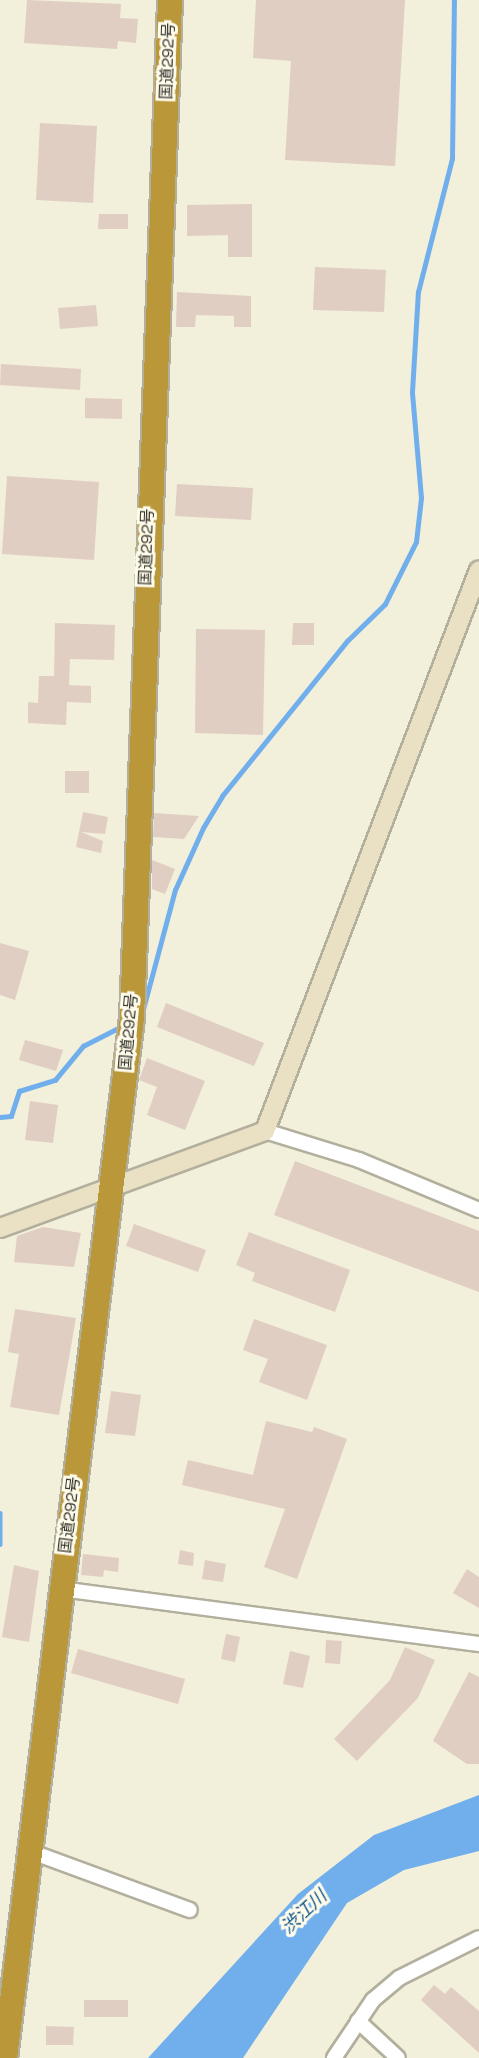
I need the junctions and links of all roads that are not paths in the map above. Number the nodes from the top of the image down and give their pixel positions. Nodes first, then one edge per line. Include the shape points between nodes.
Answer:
1 (170, 0) edge
2 (479, 570) edge
3 (264, 1131) junction
4 (111, 1183) junction
5 (479, 1210) edge
6 (0, 1228) edge
7 (61, 1589) junction
8 (479, 1644) edge
9 (32, 1852) junction
10 (190, 1910) dead end
11 (479, 1938) edge
12 (358, 2020) junction
13 (5, 2058) edge
14 (334, 2058) edge
15 (398, 2058) edge

1 - 4 highway, 国道292号 via 132,1018
2 - 3 street
3 - 4 street
3 - 5 street via 359,1160
4 - 6 street
4 - 7 highway, 国道292号
7 - 8 street
7 - 9 highway, 国道292号
9 - 10 street
9 - 13 highway, 国道292号
11 - 12 street via 399,1978
12 - 14 street
12 - 15 street

